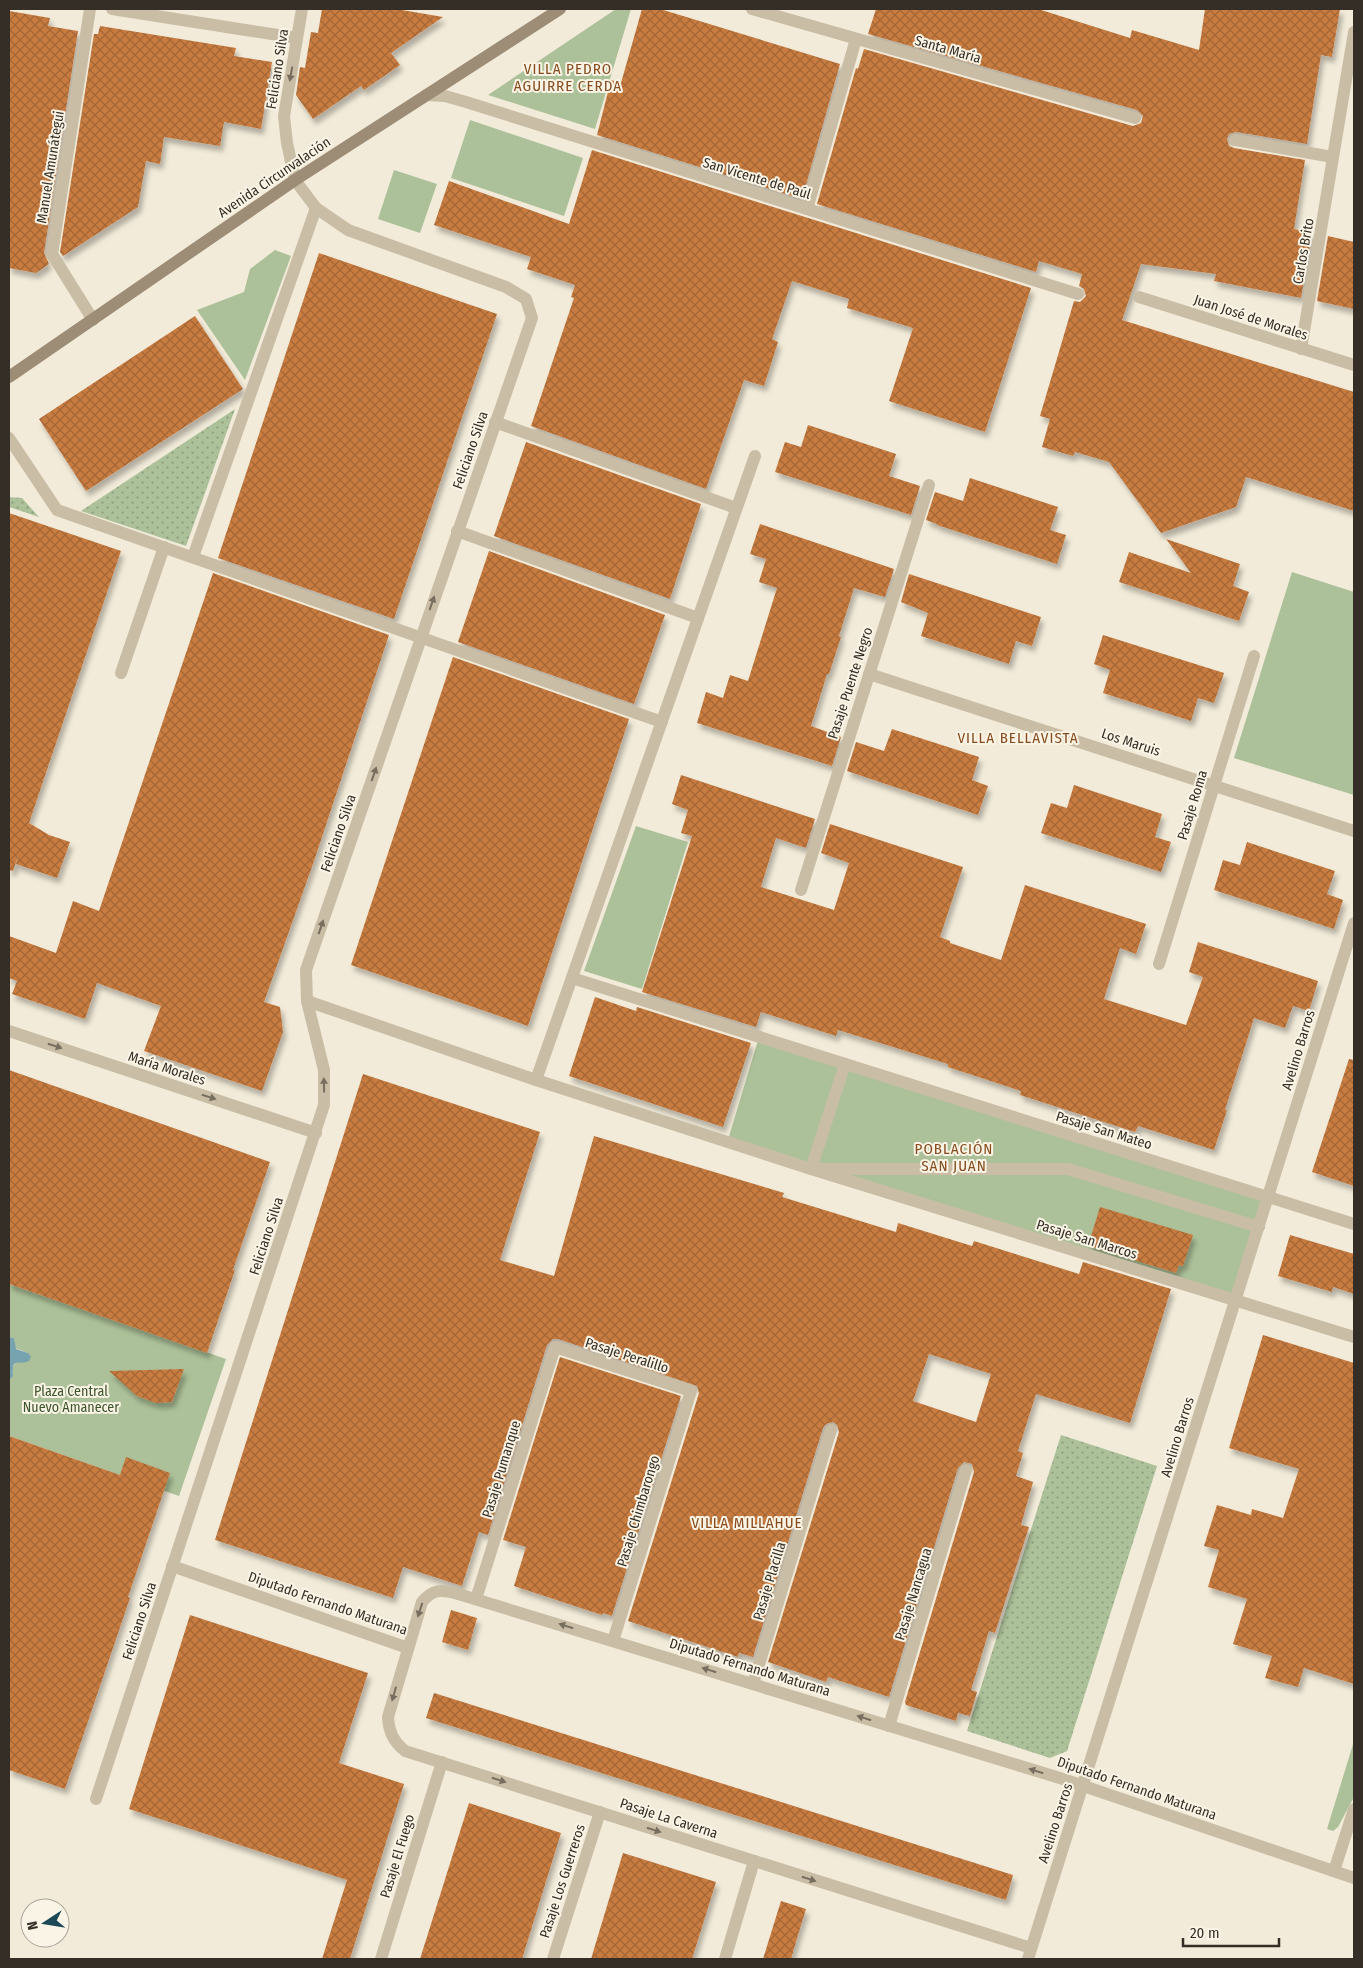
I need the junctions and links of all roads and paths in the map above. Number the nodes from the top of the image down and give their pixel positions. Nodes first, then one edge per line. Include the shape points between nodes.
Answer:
1 (90, 9) edge
2 (112, 9) edge
3 (302, 9) edge
4 (560, 9) edge
5 (752, 9) edge
6 (1354, 32) edge
7 (297, 38) junction
8 (856, 39) junction
9 (426, 95) junction
10 (1135, 118) dead end
11 (1235, 140) dead end
12 (1333, 157) junction
13 (295, 180) junction
14 (316, 208) junction
15 (807, 209) junction
16 (1078, 294) dead end
17 (1139, 297) dead end
18 (93, 320) junction
19 (1301, 349) junction
20 (1354, 365) edge
21 (9, 376) edge
22 (495, 422) junction
23 (9, 438) edge
24 (754, 456) dead end
25 (929, 485) dead end
26 (736, 508) junction
27 (457, 531) junction
28 (164, 547) junction
29 (193, 557) junction
30 (698, 618) junction
31 (421, 637) junction
32 (1254, 656) dead end
33 (121, 673) dead end
34 (869, 674) junction
35 (662, 722) junction
36 (1214, 786) junction
37 (1354, 831) edge
38 (801, 890) dead end
39 (1354, 927) edge
40 (1159, 964) dead end
41 (572, 978) junction
42 (307, 1001) junction
43 (9, 1031) edge
44 (845, 1064) junction
45 (536, 1080) junction
46 (316, 1132) junction
47 (811, 1169) junction
48 (1268, 1197) junction
49 (1354, 1224) edge
50 (1259, 1227) junction
51 (1236, 1300) junction
52 (1354, 1337) edge
53 (555, 1348) joint
54 (691, 1390) joint
55 (831, 1430) dead end
56 (966, 1470) dead end
57 (172, 1566) junction
58 (476, 1599) junction
59 (613, 1641) junction
60 (408, 1648) junction
61 (753, 1684) junction
62 (889, 1726) junction
63 (442, 1762) junction
64 (1083, 1785) junction
65 (96, 1799) dead end
66 (1354, 1809) edge
67 (600, 1812) junction
68 (754, 1861) junction
69 (1334, 1871) junction
70 (1354, 1878) edge
71 (1030, 1954) edge
72 (381, 1959) edge
73 (553, 1959) edge
74 (724, 1959) edge

1 - 18 street, Manuel Amunátegui via 52,254
2 - 7 street
3 - 7 street, Feliciano Silva
4 - 9 street, Avenida Circunvalación
5 - 8 street, Santa María
6 - 12 street, Carlos Brito
7 -> 13 street, Feliciano Silva via 284,116
8 - 10 street, Santa María
8 - 15 street
9 - 13 street, Avenida Circunvalación
9 - 15 street, San Vicente de Paúl via 445,96
11 - 12 street
12 - 19 street, Carlos Brito
13 - 14 street, Feliciano Silva
13 - 18 street, Avenida Circunvalación
14 - 22 street, Feliciano Silva via 348,230 506,287 526,299 532,318
14 - 29 street
15 - 16 street, San Vicente de Paúl
17 - 19 street, Juan José de Morales
18 - 21 street, Avenida Circunvalación
19 - 20 street, Juan José de Morales
22 - 26 street
22 - 27 street, Feliciano Silva
23 - 28 street via 57,510
24 - 26 street
25 - 34 street, Pasaje Puente Negro
26 - 30 street
27 - 30 street
31 -> 27 street, Feliciano Silva
28 - 29 street
28 - 33 street
29 - 31 street
30 - 35 street
31 - 35 street
42 -> 31 street, Feliciano Silva via 306,970
32 - 36 street, Pasaje Roma
34 - 36 street, Los Maruis
34 - 38 street, Pasaje Puente Negro
35 - 41 street
36 - 37 street, Los Maruis
36 - 40 street, Pasaje Roma
39 - 48 street, Avelino Barros
41 - 44 street, Pasaje San Mateo
41 - 45 street
42 - 45 street, Pasaje San Marcos
46 -> 42 street, Feliciano Silva via 324,1106 325,1084
43 -> 46 street, María Morales
44 - 47 street
44 - 48 street, Pasaje San Mateo
45 - 47 street, Pasaje San Marcos
46 - 57 street, Feliciano Silva
47 - 50 street via 1068,1169
47 - 51 street, Pasaje San Marcos
48 - 49 street, Pasaje San Mateo
48 - 50 street, Avelino Barros
50 - 51 street, Avelino Barros
51 - 52 street, Pasaje San Marcos
51 - 64 street, Avelino Barros
53 - 54 street, Pasaje Peralillo
53 - 58 street, Pasaje Pumanque
54 - 59 street, Pasaje Chimbarongo
55 - 61 street, Pasaje Placilla
56 - 62 street, Pasaje Nancagua
57 - 60 street, Diputado Fernando Maturana
57 - 65 street, Feliciano Silva
59 -> 58 street, Diputado Fernando Maturana
58 -> 60 street, Diputado Fernando Maturana via 441,1589 429,1593 422,1602
61 -> 59 street, Diputado Fernando Maturana
60 -> 63 street, Pasaje La Caverna via 388,1717 389,1729 392,1738 405,1751
62 -> 61 street, Diputado Fernando Maturana
64 -> 62 street, Diputado Fernando Maturana
63 -> 67 street, Pasaje La Caverna
63 - 72 street, Pasaje El Fuego
64 - 69 street, Diputado Fernando Maturana
64 - 71 street, Avelino Barros
66 - 69 street
67 -> 68 street, Pasaje La Caverna
67 - 73 street, Pasaje Los Guerreros
68 -> 71 street, Pasaje La Caverna
68 - 74 street
69 - 70 street, Diputado Fernando Maturana

